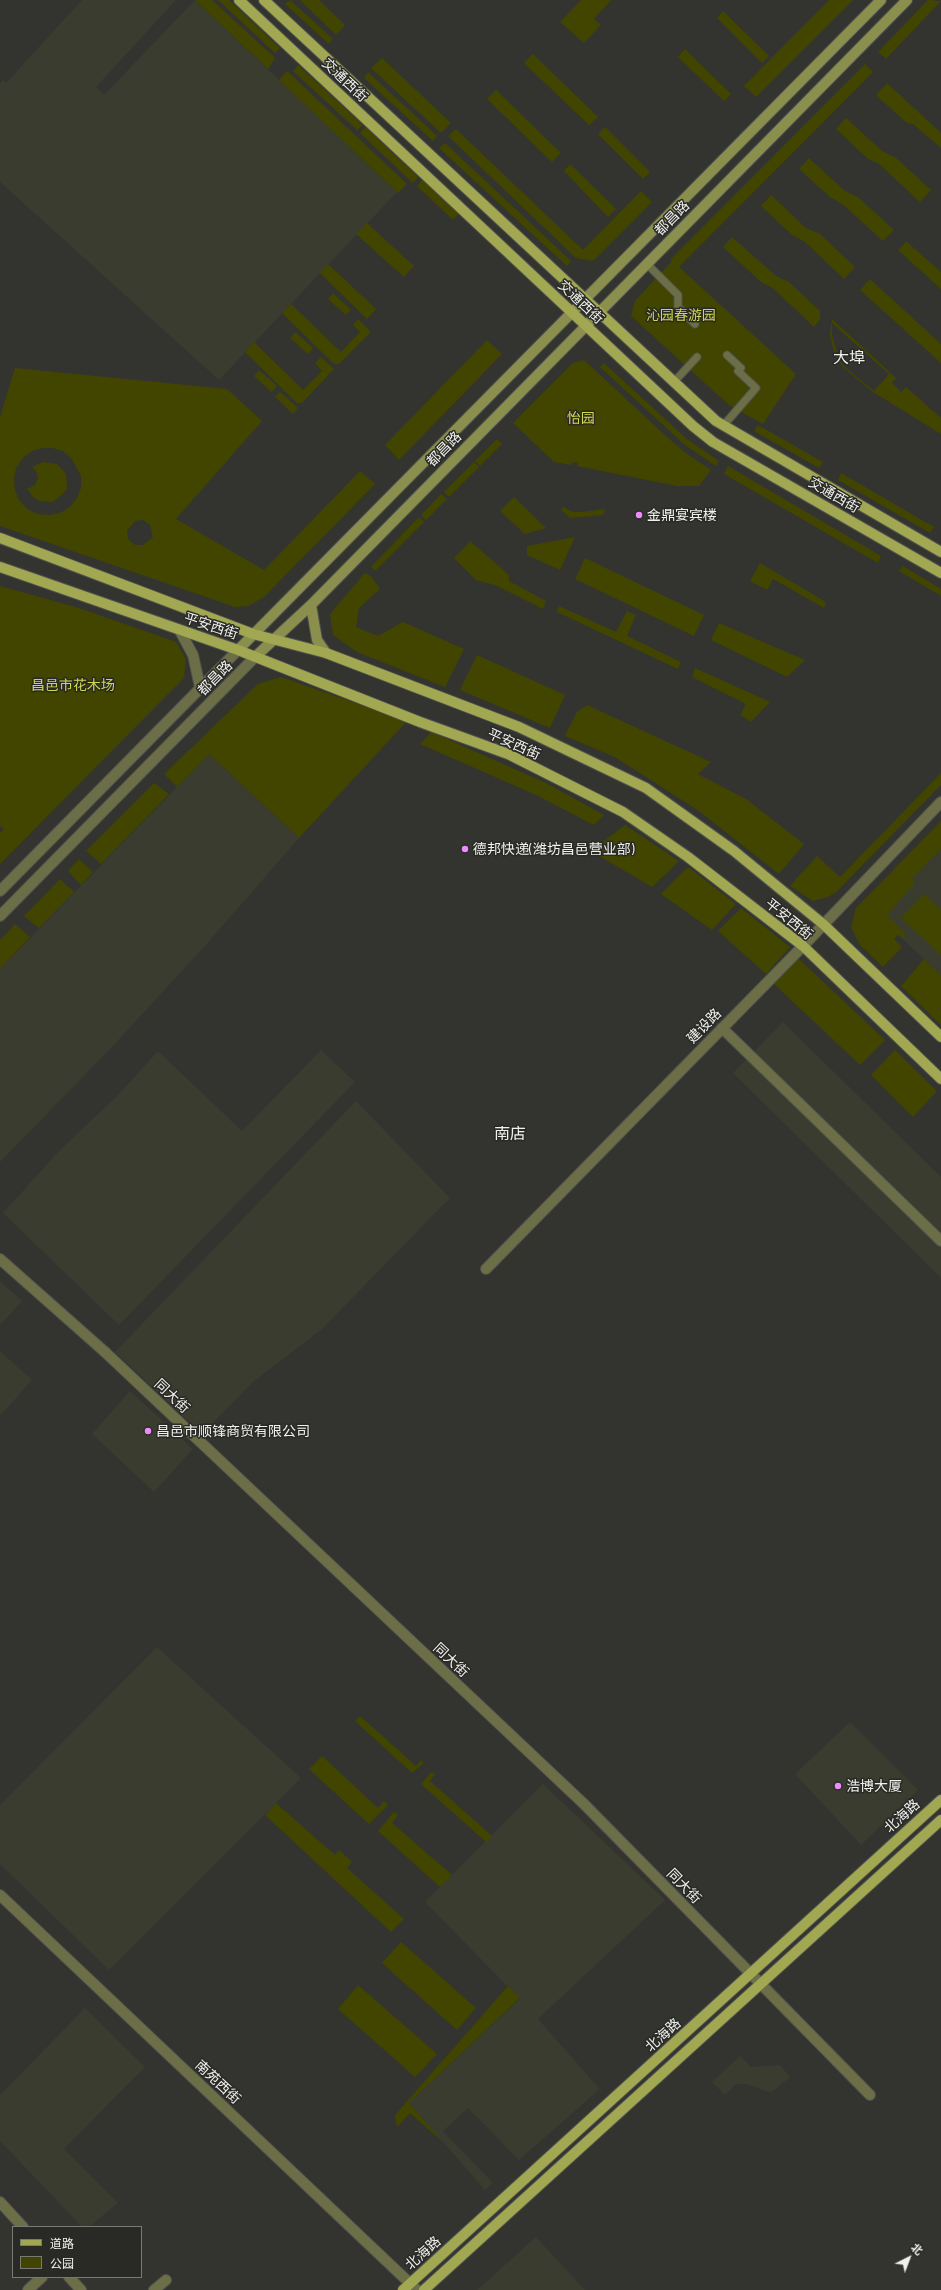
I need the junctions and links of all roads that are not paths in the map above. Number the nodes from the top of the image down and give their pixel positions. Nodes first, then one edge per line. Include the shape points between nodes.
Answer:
1 (239, 0) edge
2 (264, 0) edge
3 (881, 0) edge
4 (907, 0) edge
5 (647, 264) junction
6 (584, 300) junction
7 (572, 312) junction
8 (598, 313) junction
9 (695, 324) dead end
10 (586, 325) junction
11 (727, 355) dead end
12 (697, 357) dead end
13 (673, 383) junction
14 (723, 426) junction
15 (0, 538) edge
16 (941, 552) edge
17 (0, 567) edge
18 (941, 573) edge
19 (311, 605) junction
20 (180, 631) junction
21 (253, 634) junction
22 (272, 640) junction
23 (238, 650) junction
24 (326, 653) junction
25 (255, 657) junction
26 (200, 687) junction
27 (941, 802) edge
28 (0, 891) edge
29 (0, 916) edge
30 (823, 924) junction
31 (802, 946) junction
32 (722, 1028) junction
33 (941, 1037) edge
34 (941, 1078) edge
35 (941, 1241) edge
36 (0, 1259) edge
37 (486, 1269) dead end
38 (941, 1800) edge
39 (941, 1820) edge
40 (0, 1895) edge
41 (750, 1974) junction
42 (761, 1984) junction
43 (870, 2095) dead end
44 (0, 2202) edge
45 (22, 2226) edge
46 (41, 2278) edge
47 (70, 2278) edge
48 (166, 2280) dead end
49 (410, 2288) edge
50 (28, 2290) edge
51 (81, 2290) edge
52 (154, 2290) edge
53 (424, 2290) edge

1 - 7 main road, 交通西街
2 - 6 main road, 交通西街
3 - 6 main road, 都昌路
4 - 5 main road, 都昌路
5 - 8 main road, 都昌路
5 - 9 street via 678,295 678,306
6 - 7 main road, 都昌路
6 - 8 main road, 交通西街
7 - 10 main road, 交通西街
7 - 21 main road, 都昌路
8 - 10 main road, 都昌路
8 - 13 main road, 交通西街
10 - 18 main road, 交通西街 via 693,426 714,442
10 - 19 main road, 都昌路
11 - 14 street via 741,368 738,371 756,388
12 - 13 street
13 - 14 main road, 交通西街
14 - 16 main road, 交通西街
15 - 21 main road, 平安西街
17 - 20 main road, 平安西街
19 - 22 main road, 都昌路
19 - 24 main road via 317,640
20 - 23 main road, 平安西街
20 - 26 street via 193,655
21 - 22 main road, 平安西街
21 - 23 main road, 都昌路
22 - 24 main road, 平安西街
22 - 25 main road, 都昌路
23 - 25 main road, 平安西街
23 - 26 street, 都昌路
24 - 30 main road, 平安西街 via 519,727 646,788 734,851
25 - 29 street, 都昌路
25 - 31 main road, 平安西街 via 508,754 623,812 688,857
26 - 28 street, 都昌路
27 - 30 street, 建设路
30 - 31 street, 建设路
30 - 33 main road, 平安西街
31 - 32 street, 建设路
31 - 34 main road, 平安西街
32 - 35 street
32 - 37 street, 建设路
36 - 41 street, 同大街 via 105,1352 584,1804
38 - 41 main road, 北海路
39 - 42 main road, 北海路
40 - 49 street, 南苑西街
41 - 42 street, 同大街
41 - 49 main road, 北海路
42 - 43 street, 同大街
42 - 53 main road, 北海路
44 - 45 street
46 - 50 street
47 - 51 street
48 - 52 street

